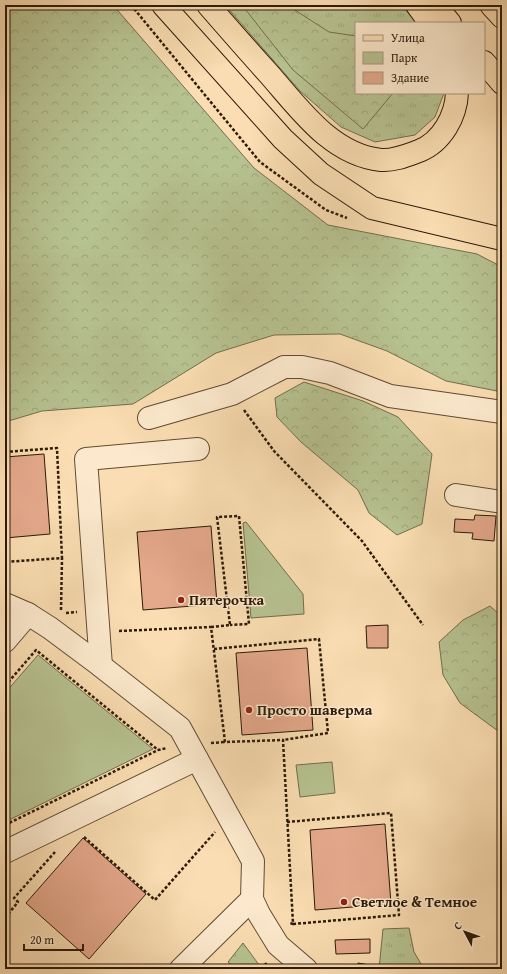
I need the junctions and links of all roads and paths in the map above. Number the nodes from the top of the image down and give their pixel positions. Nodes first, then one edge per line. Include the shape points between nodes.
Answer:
1 (163, 5) edge
2 (208, 5) edge
3 (417, 5) edge
4 (435, 5) edge
5 (492, 5) edge
6 (502, 17) edge
7 (429, 22) edge
8 (449, 22) edge
9 (485, 63) edge
10 (502, 83) edge
11 (457, 94) edge
12 (502, 240) edge
13 (232, 394) junction
14 (502, 412) edge
15 (149, 418) dead end
16 (198, 449) dead end
17 (5, 452) edge
18 (456, 495) dead end
19 (502, 502) edge
20 (5, 562) edge
21 (5, 604) edge
22 (28, 614) junction
23 (118, 625) dead end
24 (230, 625) junction
25 (424, 625) dead end
26 (211, 627) junction
27 (5, 641) edge
28 (214, 649) junction
29 (101, 666) junction
30 (5, 686) edge
31 (283, 740) junction
32 (197, 759) junction
33 (228, 817) junction
34 (287, 822) junction
35 (5, 825) edge
36 (82, 834) dead end
37 (60, 846) dead end
38 (5, 852) edge
39 (255, 906) junction
40 (5, 918) edge
41 (293, 924) junction
42 (264, 963) dead end
43 (181, 969) edge
44 (269, 969) edge
45 (306, 969) edge

1 - 12 main road via 283,139 321,174 372,208
2 - 11 main road via 311,122 332,140 357,154 382,160 403,157 423,150 434,142 449,123
3 - 7 main road
4 - 8 main road
5 - 6 main road
9 - 10 main road
13 - 14 lane via 284,367 302,367 330,373 390,396
13 - 15 lane
13 - 25 path via 274,451 362,541
16 - 29 lane via 86,459
17 - 20 path via 57,448 62,558
18 - 19 lane
21 - 22 lane
22 - 27 lane
22 - 29 lane
23 - 26 path via 119,631
24 - 24 path via 249,624 239,516 217,517
24 - 26 path
26 - 28 path
28 - 31 path via 225,742
28 - 31 path via 319,639 328,733
29 - 32 lane via 180,728
30 - 35 path via 36,650 158,750
31 - 34 path
32 - 33 lane
32 - 38 lane
33 - 36 path via 155,900
33 - 39 lane via 253,861
34 - 41 path
34 - 41 path via 391,813 399,915
37 - 40 path via 14,898 18,902
39 - 41 path
39 - 43 lane
39 - 45 lane via 278,945
42 - 44 path

